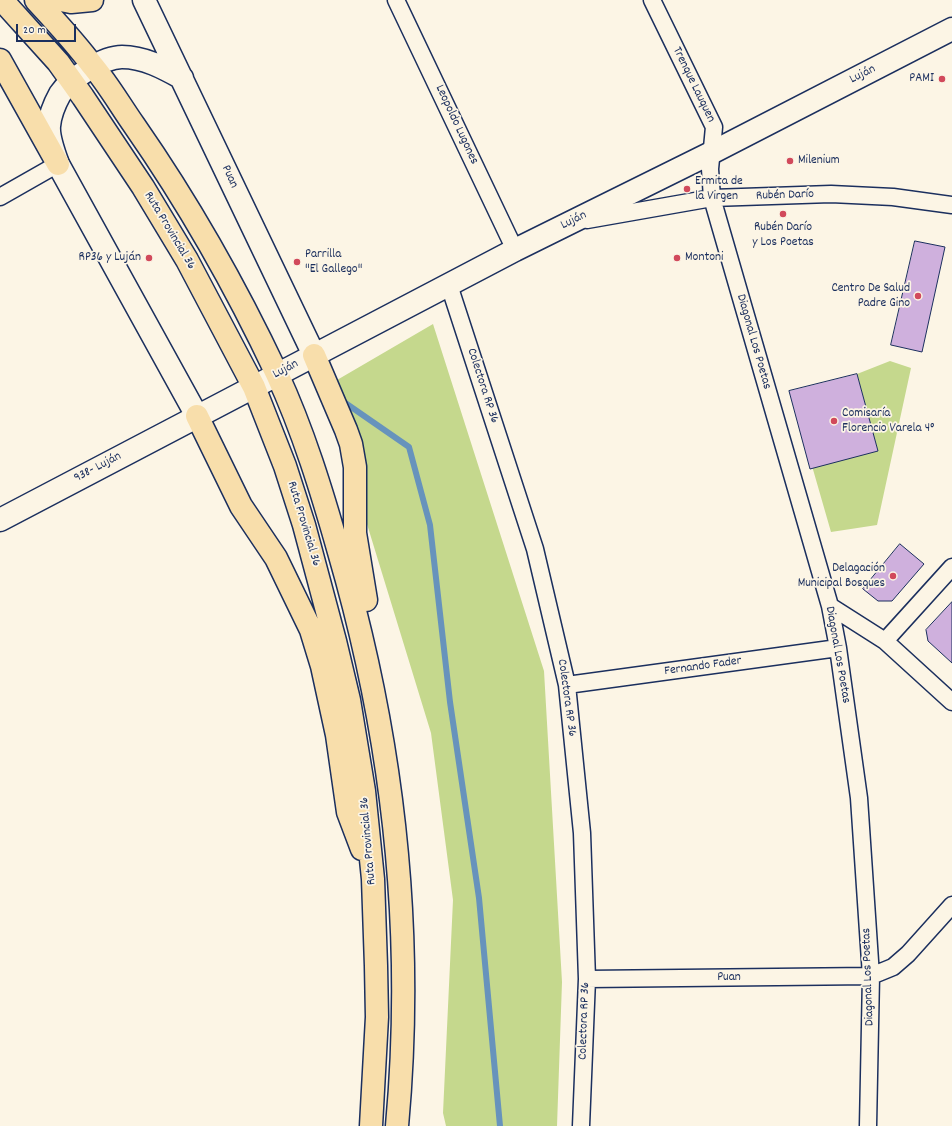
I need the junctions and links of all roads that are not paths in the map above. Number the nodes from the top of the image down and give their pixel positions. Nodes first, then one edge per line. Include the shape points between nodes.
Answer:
1 (2, 0) edge
2 (36, 0) edge
3 (61, 0) edge
4 (92, 0) edge
5 (144, 0) edge
6 (396, 0) edge
7 (652, 0) edge
8 (952, 29) edge
9 (0, 60) edge
10 (94, 66) junction
11 (182, 78) junction
12 (72, 81) junction
13 (713, 152) junction
14 (58, 164) junction
15 (0, 197) edge
16 (712, 198) junction
17 (952, 205) edge
18 (571, 222) junction
19 (515, 250) junction
20 (449, 285) junction
21 (314, 355) junction
22 (278, 376) junction
23 (254, 387) junction
24 (197, 416) junction
25 (0, 520) edge
26 (952, 566) edge
27 (830, 606) junction
28 (885, 641) junction
29 (838, 648) junction
30 (567, 685) junction
31 (952, 702) edge
32 (377, 706) junction
33 (373, 879) junction
34 (952, 905) edge
35 (871, 976) junction
36 (587, 979) junction
37 (371, 1126) edge
38 (397, 1126) edge
39 (581, 1126) edge
40 (868, 1126) edge

1 - 12 main road, Ruta Provincial 36
2 - 10 main road, Ruta Provincial 36
3 - 4 main road
5 - 11 main road, Puan
6 - 19 street, Leopoldo Lugones
7 - 13 street, Trenque Lauquen via 714,127
8 - 13 main road, Luján
9 - 14 main road
10 - 11 main road via 109,59 123,57 163,67
10 - 12 main road
10 - 22 main road, Ruta Provincial 36 via 163,167 209,241
11 - 21 main road, Puan
12 - 14 main road via 60,94 49,127
12 - 23 main road, Ruta Provincial 36 via 143,187 187,260
13 - 16 street, Trenque Lauquen via 710,169
13 - 18 main road, Luján
14 - 15 street
14 - 24 main road
16 - 17 street, Rubén Darío via 832,194 893,197
16 - 18 street, Rubén Darío
16 - 27 street, Diagonal Los Poetas
18 - 19 main road, Luján
19 - 20 main road, Luján
20 - 21 main road, Luján
20 - 30 street, Colectora RP 36 via 535,548
21 - 22 main road, Luján
21 - 32 main road via 346,430 355,467 355,533 379,672
22 - 23 main road, Luján
22 - 32 main road, Ruta Provincial 36 via 306,446 331,522 353,598
23 - 24 main road, Luján
23 - 33 main road, Ruta Provincial 36 via 285,466 335,641 349,700 364,791
24 - 25 main road, 938- Luján
24 - 33 main road via 242,506 276,558 312,630 338,735 348,812
26 - 28 street
27 - 28 street
27 - 29 street, Diagonal Los Poetas
28 - 31 street
29 - 30 street, Fernando Fader
29 - 35 street, Diagonal Los Poetas via 858,798
30 - 36 street, Colectora RP 36 via 582,833
32 - 38 main road, Ruta Provincial 36 via 393,809 404,966
33 - 37 main road, Ruta Provincial 36 via 377,1017
34 - 35 street via 894,967
35 - 36 street, Puan
35 - 40 street, Diagonal Los Poetas
36 - 39 street, Colectora RP 36

